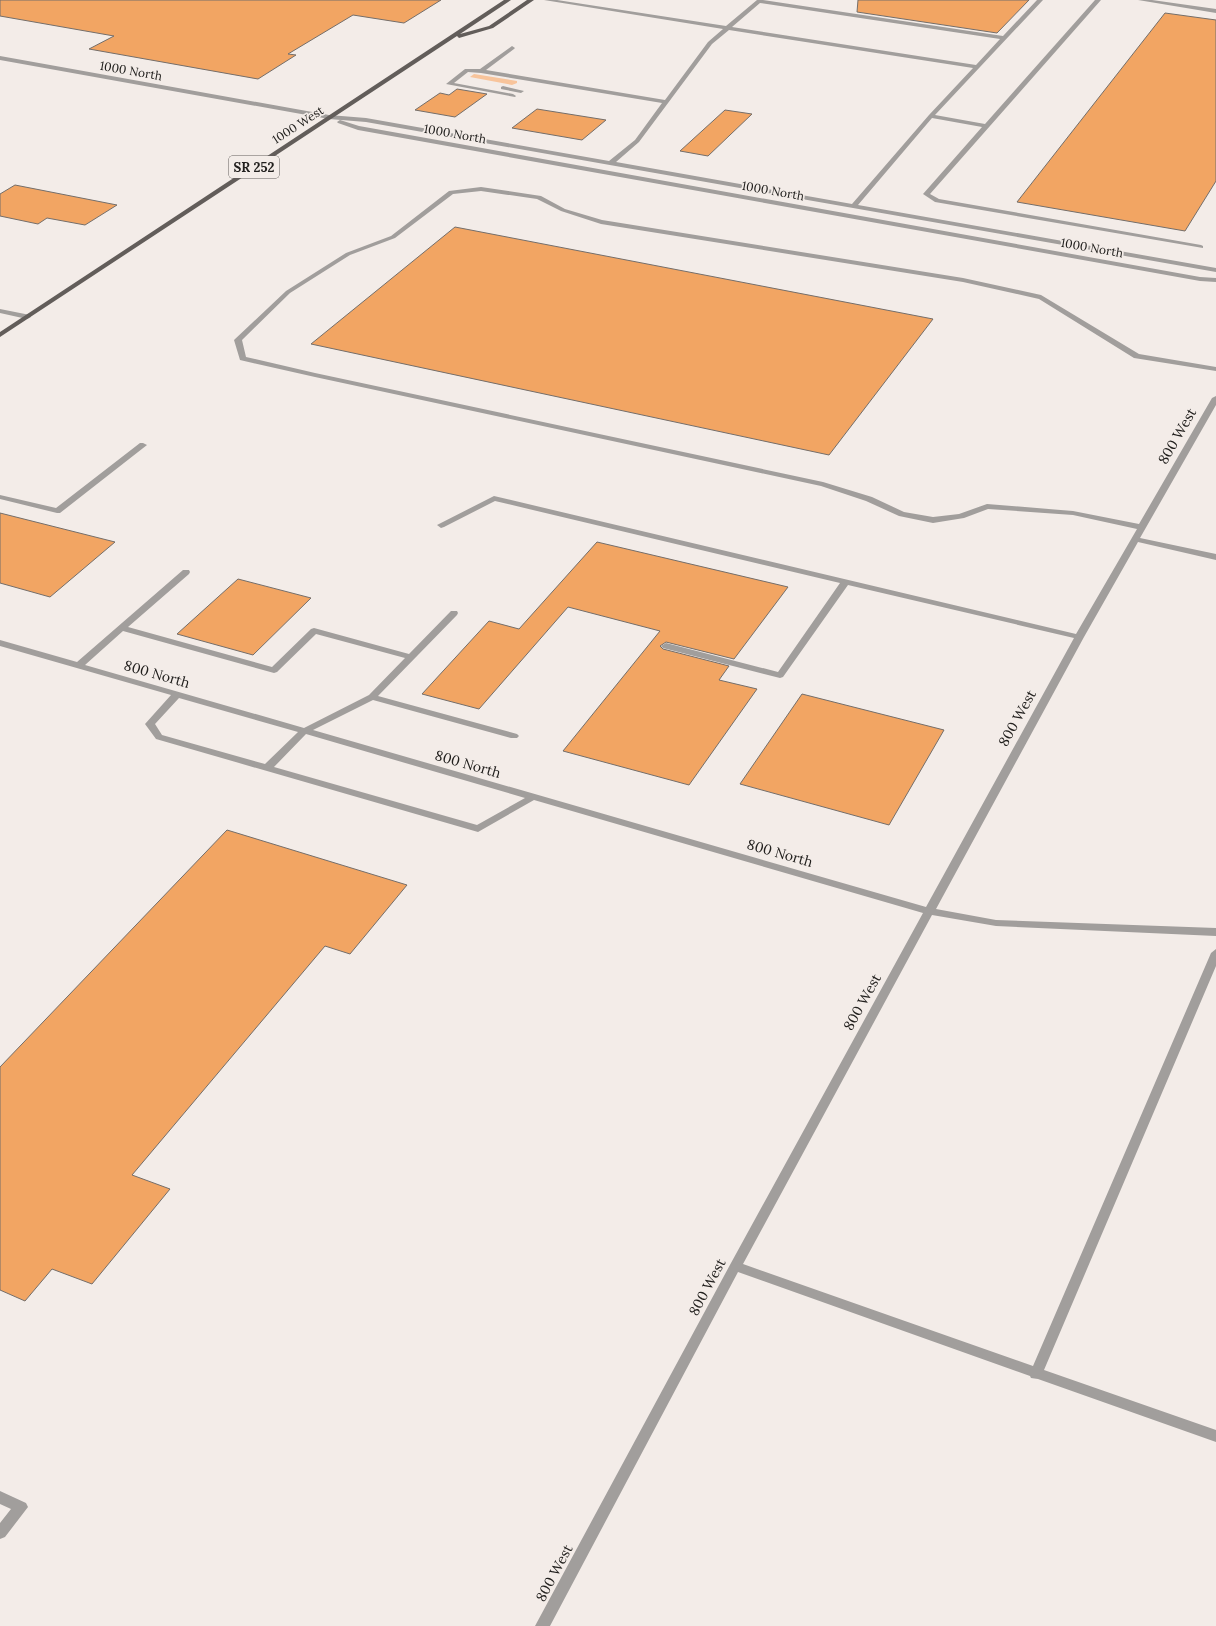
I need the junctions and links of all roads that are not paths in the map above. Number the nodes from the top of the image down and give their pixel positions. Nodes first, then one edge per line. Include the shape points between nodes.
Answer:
1 (508, 0) edge
2 (531, 0) edge
3 (547, 0) edge
4 (1040, 0) edge
5 (1098, 0) edge
6 (1141, 0) edge
7 (760, 1) edge
8 (1216, 11) edge
9 (727, 28) junction
10 (1005, 38) junction
11 (447, 40) junction
12 (512, 48) dead end
13 (0, 58) edge
14 (977, 67) junction
15 (481, 71) junction
16 (455, 79) junction
17 (521, 91) dead end
18 (513, 96) dead end
19 (667, 102) junction
20 (931, 116) junction
21 (329, 117) junction
22 (987, 126) junction
23 (612, 162) junction
24 (854, 205) junction
25 (1201, 247) dead end
26 (1216, 270) edge
27 (1216, 280) edge
28 (0, 311) edge
29 (27, 317) junction
30 (0, 335) edge
31 (1216, 368) edge
32 (1216, 398) edge
33 (143, 445) dead end
34 (0, 497) edge
35 (441, 525) dead end
36 (1141, 527) junction
37 (1134, 539) junction
38 (1216, 557) edge
39 (186, 572) dead end
40 (845, 582) junction
41 (454, 613) dead end
42 (122, 628) junction
43 (1079, 637) junction
44 (0, 643) edge
45 (666, 646) dead end
46 (411, 657) junction
47 (78, 666) junction
48 (177, 694) junction
49 (372, 697) junction
50 (304, 731) junction
51 (514, 736) dead end
52 (267, 768) junction
53 (533, 796) junction
54 (929, 911) junction
55 (1216, 932) edge
56 (1216, 953) edge
57 (735, 1266) junction
58 (1036, 1374) junction
59 (1216, 1436) edge
60 (0, 1497) edge
61 (0, 1533) edge
62 (542, 1626) edge

1 - 11 main road, 1000 West / SR 252
2 - 11 main road via 491,27
3 - 9 street
4 - 10 street
5 - 22 street
6 - 8 street
7 - 9 street
7 - 10 street
9 - 14 street
9 - 19 street via 710,43
10 - 14 street
11 - 21 main road, 1000 West / SR 252
12 - 15 street
13 - 21 street, 1000 North
14 - 20 street
15 - 16 street via 467,70
15 - 19 street
16 - 17 street
16 - 18 street via 449,84
19 - 23 street via 637,141
20 - 22 street
20 - 24 street
21 - 23 street, 1000 North via 366,120
21 - 27 street, 1000 North via 358,128
21 - 29 main road, 1000 West / SR 252
22 - 25 street via 926,194 937,201
23 - 24 street, 1000 North
24 - 26 street, 1000 North
28 - 29 street
29 - 30 main road, 1000 West / SR 252
31 - 36 street via 1137,356 1041,297 963,280 600,222 563,210 539,197 481,189 452,192 393,237 348,254 288,292 238,340 243,358 823,484 869,499 902,514 933,520 961,516 987,506 1073,513
32 - 36 street, 800 West
33 - 34 street via 57,511
35 - 40 street via 494,498
36 - 37 street, 800 West
37 - 38 street
37 - 43 street, 800 West
39 - 42 street
40 - 43 street
40 - 45 street via 780,675
41 - 46 street
42 - 46 street via 274,670 314,631
42 - 47 street
43 - 54 street, 800 West
44 - 47 street, 800 North
46 - 49 street
47 - 48 street, 800 North
48 - 50 street, 800 North
48 - 52 street via 150,724 159,737
49 - 50 street
49 - 51 street
50 - 52 street
50 - 53 street, 800 North
52 - 53 street via 478,829
53 - 54 street, 800 North
54 - 55 street, 800 North via 996,923
54 - 57 street, 800 West
56 - 58 street
57 - 58 street
57 - 62 street, 800 West
58 - 59 street
60 - 61 street via 21,1507

